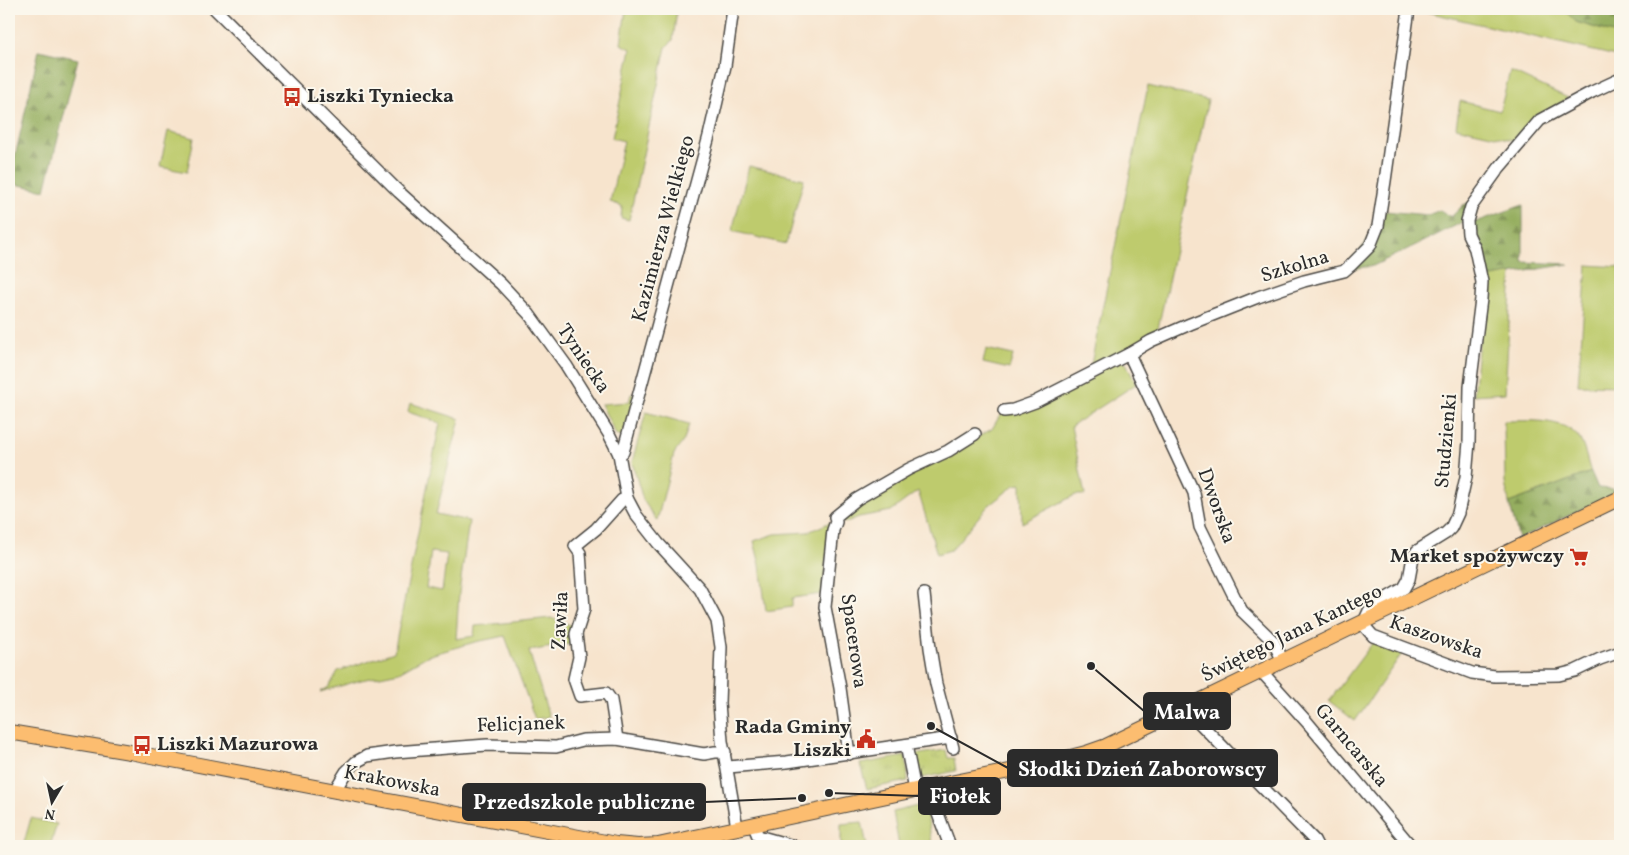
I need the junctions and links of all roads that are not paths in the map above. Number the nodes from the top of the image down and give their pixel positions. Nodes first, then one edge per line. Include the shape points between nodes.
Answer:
1 (216, 9) edge
2 (733, 9) edge
3 (1409, 9) edge
4 (1620, 79) edge
5 (1129, 354) junction
6 (1004, 411) dead end
7 (975, 434) dead end
8 (619, 454) junction
9 (627, 498) junction
10 (1620, 498) edge
11 (924, 594) dead end
12 (1364, 622) junction
13 (1620, 652) edge
14 (1283, 660) junction
15 (1261, 671) junction
16 (1185, 708) junction
17 (9, 732) edge
18 (617, 739) junction
19 (906, 745) junction
20 (725, 752) junction
21 (848, 754) junction
22 (728, 767) junction
23 (921, 789) junction
24 (337, 792) junction
25 (753, 824) junction
26 (737, 827) junction
27 (616, 845) edge
28 (794, 846) edge
29 (950, 846) edge
30 (1317, 846) edge
31 (1411, 846) edge

1 - 8 street, Tyniecka via 383,176 501,284 529,314 566,365
2 - 8 street, Kazimierza Wielkiego via 725,66 706,145 623,452
3 - 5 street, Szkolna via 1381,211 1370,246 1344,271 1258,297 1151,341
4 - 12 street, Studzienki via 1540,120 1471,207 1468,234 1475,249 1482,282 1470,387 1466,477 1458,513 1452,528 1412,557 1409,579 1404,588 1369,611
5 - 6 street, Szkolna via 1035,402
5 - 14 street, Dworska via 1194,493 1200,527 1235,598 1242,610 1273,641
7 - 21 street, Spacerowa via 858,498 835,517 825,607
8 - 9 street, Tyniecka
9 - 18 street, Zawiła via 575,546 580,553 584,609 576,634 579,657 574,679 576,689 580,696 606,693 612,700
9 - 20 street, Tyniecka via 636,515 700,589 717,621 721,647 719,703
10 - 12 main road, Świętego Jana Kantego
11 - 19 street via 936,684 952,743
12 - 13 street, Kaszowska via 1373,636 1472,673 1495,676 1559,675
12 - 14 main road, Świętego Jana Kantego
14 - 15 main road, Świętego Jana Kantego
15 - 16 main road, Świętego Jana Kantego
15 - 31 street, Garncarska
16 - 23 main road, Świętego Jana Kantego via 1086,754
16 - 30 street
17 - 24 main road, Krakowska
18 - 20 street, Felicjanek via 704,754
18 - 24 street, Felicjanek via 584,740 556,747 487,745 367,756 346,772
19 - 21 street
19 - 23 street
20 - 22 street, Tyniecka
21 - 22 street
22 - 26 street, Tyniecka
23 - 25 main road, Świętego Jana Kantego
23 - 29 street
24 - 27 main road, Krakowska
25 - 26 main road, Świętego Jana Kantego
25 - 28 street via 758,836
26 - 27 main road, Krakowska via 658,845

